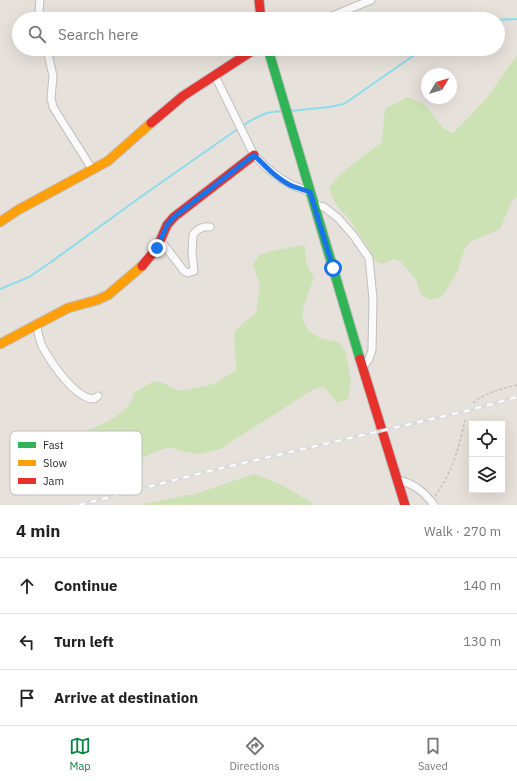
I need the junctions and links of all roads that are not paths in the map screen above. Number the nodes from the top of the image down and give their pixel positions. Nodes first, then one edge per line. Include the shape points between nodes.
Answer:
1 (40, 0) edge
2 (258, 0) edge
3 (371, 0) edge
4 (39, 12) edge
5 (260, 12) edge
6 (342, 12) edge
7 (49, 56) edge
8 (245, 56) edge
9 (270, 56) edge
10 (215, 76) junction
11 (254, 155) junction
12 (92, 169) junction
13 (310, 192) junction
14 (314, 205) junction
15 (0, 222) edge
16 (210, 227) dead end
17 (161, 241) junction
18 (36, 324) junction
19 (0, 344) edge
20 (363, 366) junction
21 (98, 396) dead end
22 (397, 480) junction
23 (433, 503) edge
24 (405, 505) edge

1 - 4 street
2 - 5 street
3 - 6 street
7 - 12 street via 53,76 53,107
8 - 10 street
9 - 13 street
10 - 11 street
10 - 12 street via 183,96 108,161
11 - 13 street via 292,186
11 - 17 street via 174,217 167,225
12 - 15 street
13 - 14 street
14 - 20 street
14 - 20 street via 324,207 338,218 369,258 373,299 372,350
16 - 17 street via 201,228 193,235 194,271 188,274
17 - 18 street via 142,268 108,295 68,308
18 - 19 street
18 - 21 street via 42,345 67,382 85,397 94,399
20 - 22 street
22 - 23 street via 408,482 418,488
22 - 24 street

